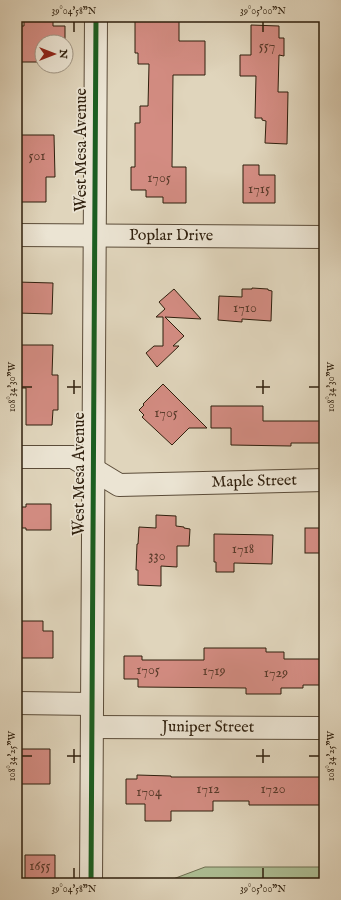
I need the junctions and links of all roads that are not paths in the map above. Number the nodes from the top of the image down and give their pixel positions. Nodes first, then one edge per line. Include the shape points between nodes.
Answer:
1 (96, 17) edge
2 (17, 235) edge
3 (94, 235) junction
4 (324, 237) edge
5 (17, 457) edge
6 (93, 469) junction
7 (324, 480) edge
8 (17, 703) edge
9 (92, 704) junction
10 (92, 727) junction
11 (324, 728) edge
12 (91, 883) edge

1 - 3 street, West Mesa Avenue
2 - 3 street, Poplar Drive
3 - 4 street, Poplar Drive
3 - 6 street, West Mesa Avenue
5 - 6 street, Maple Street via 73,457
6 - 7 street, Maple Street via 119,485
6 - 9 street, West Mesa Avenue
8 - 9 street
9 - 10 street, West Mesa Avenue
10 - 11 street, Juniper Street
10 - 12 street, West Mesa Avenue

